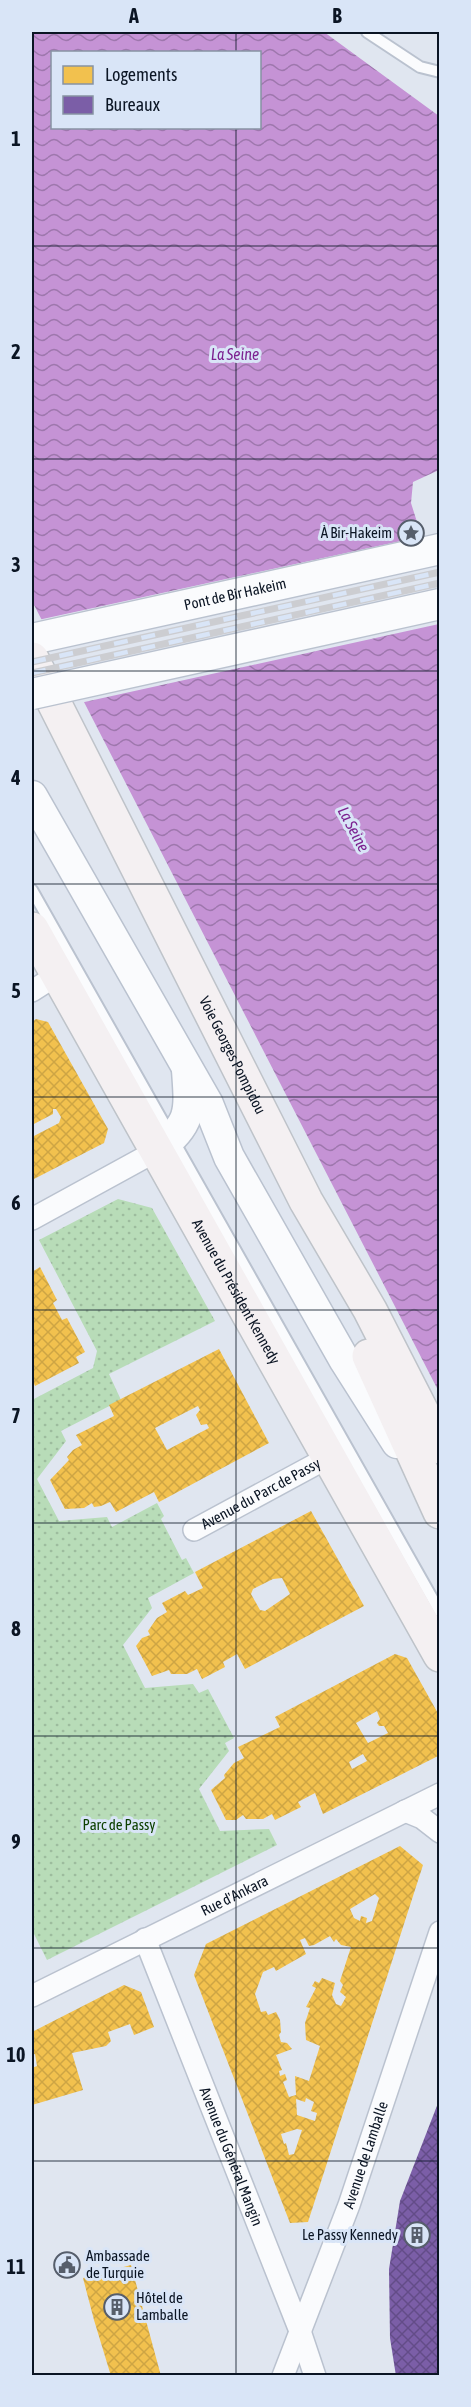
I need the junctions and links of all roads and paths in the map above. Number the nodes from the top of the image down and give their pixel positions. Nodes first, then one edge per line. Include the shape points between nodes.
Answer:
1 (368, 32) edge
2 (440, 72) edge
3 (440, 549) edge
4 (440, 604) edge
5 (32, 639) edge
6 (32, 659) edge
7 (32, 694) edge
8 (32, 796) edge
9 (32, 890) edge
10 (32, 929) edge
11 (44, 983) edge
12 (187, 1070) junction
13 (166, 1144) junction
14 (306, 1201) junction
15 (32, 1219) edge
16 (440, 1447) edge
17 (329, 1457) junction
18 (439, 1511) edge
19 (194, 1530) dead end
20 (440, 1612) edge
21 (440, 1655) edge
22 (440, 1794) edge
23 (405, 1811) junction
24 (440, 1832) edge
25 (440, 1932) edge
26 (145, 1939) junction
27 (32, 1996) edge
28 (300, 2331) junction
29 (283, 2376) edge
30 (315, 2376) edge

1 - 2 lane via 420,67
3 - 5 main road, Pont de Bir Hakeim
4 - 7 main road, bridge
6 - 14 main road, Voie Georges Pompidou
8 - 12 main road
9 - 13 lane, Avenue du Président Kennedy
10 - 11 main road, Avenue du Président Kennedy
11 - 13 main road, Avenue du Président Kennedy
12 - 13 main road via 189,1108 184,1124
12 - 18 main road via 208,1104 229,1157 314,1307
13 - 15 street
13 - 17 main road, Avenue du Président Kennedy
13 - 20 lane, Avenue du Président Kennedy
14 - 16 main road, Voie Georges Pompidou via 370,1310
14 - 18 main road via 358,1331
17 - 19 street, Avenue du Parc de Passy
17 - 21 main road, Avenue du Président Kennedy
22 - 23 street, Rue d'Ankara
23 - 24 street
23 - 26 street, Rue d'Ankara
25 - 28 street, Avenue de Lamballe via 349,2205
26 - 27 street, Rue d'Ankara
26 - 28 street, Avenue du Général Mangin
28 - 29 street, Avenue de Lamballe
28 - 30 street, Avenue du Général Mangin

